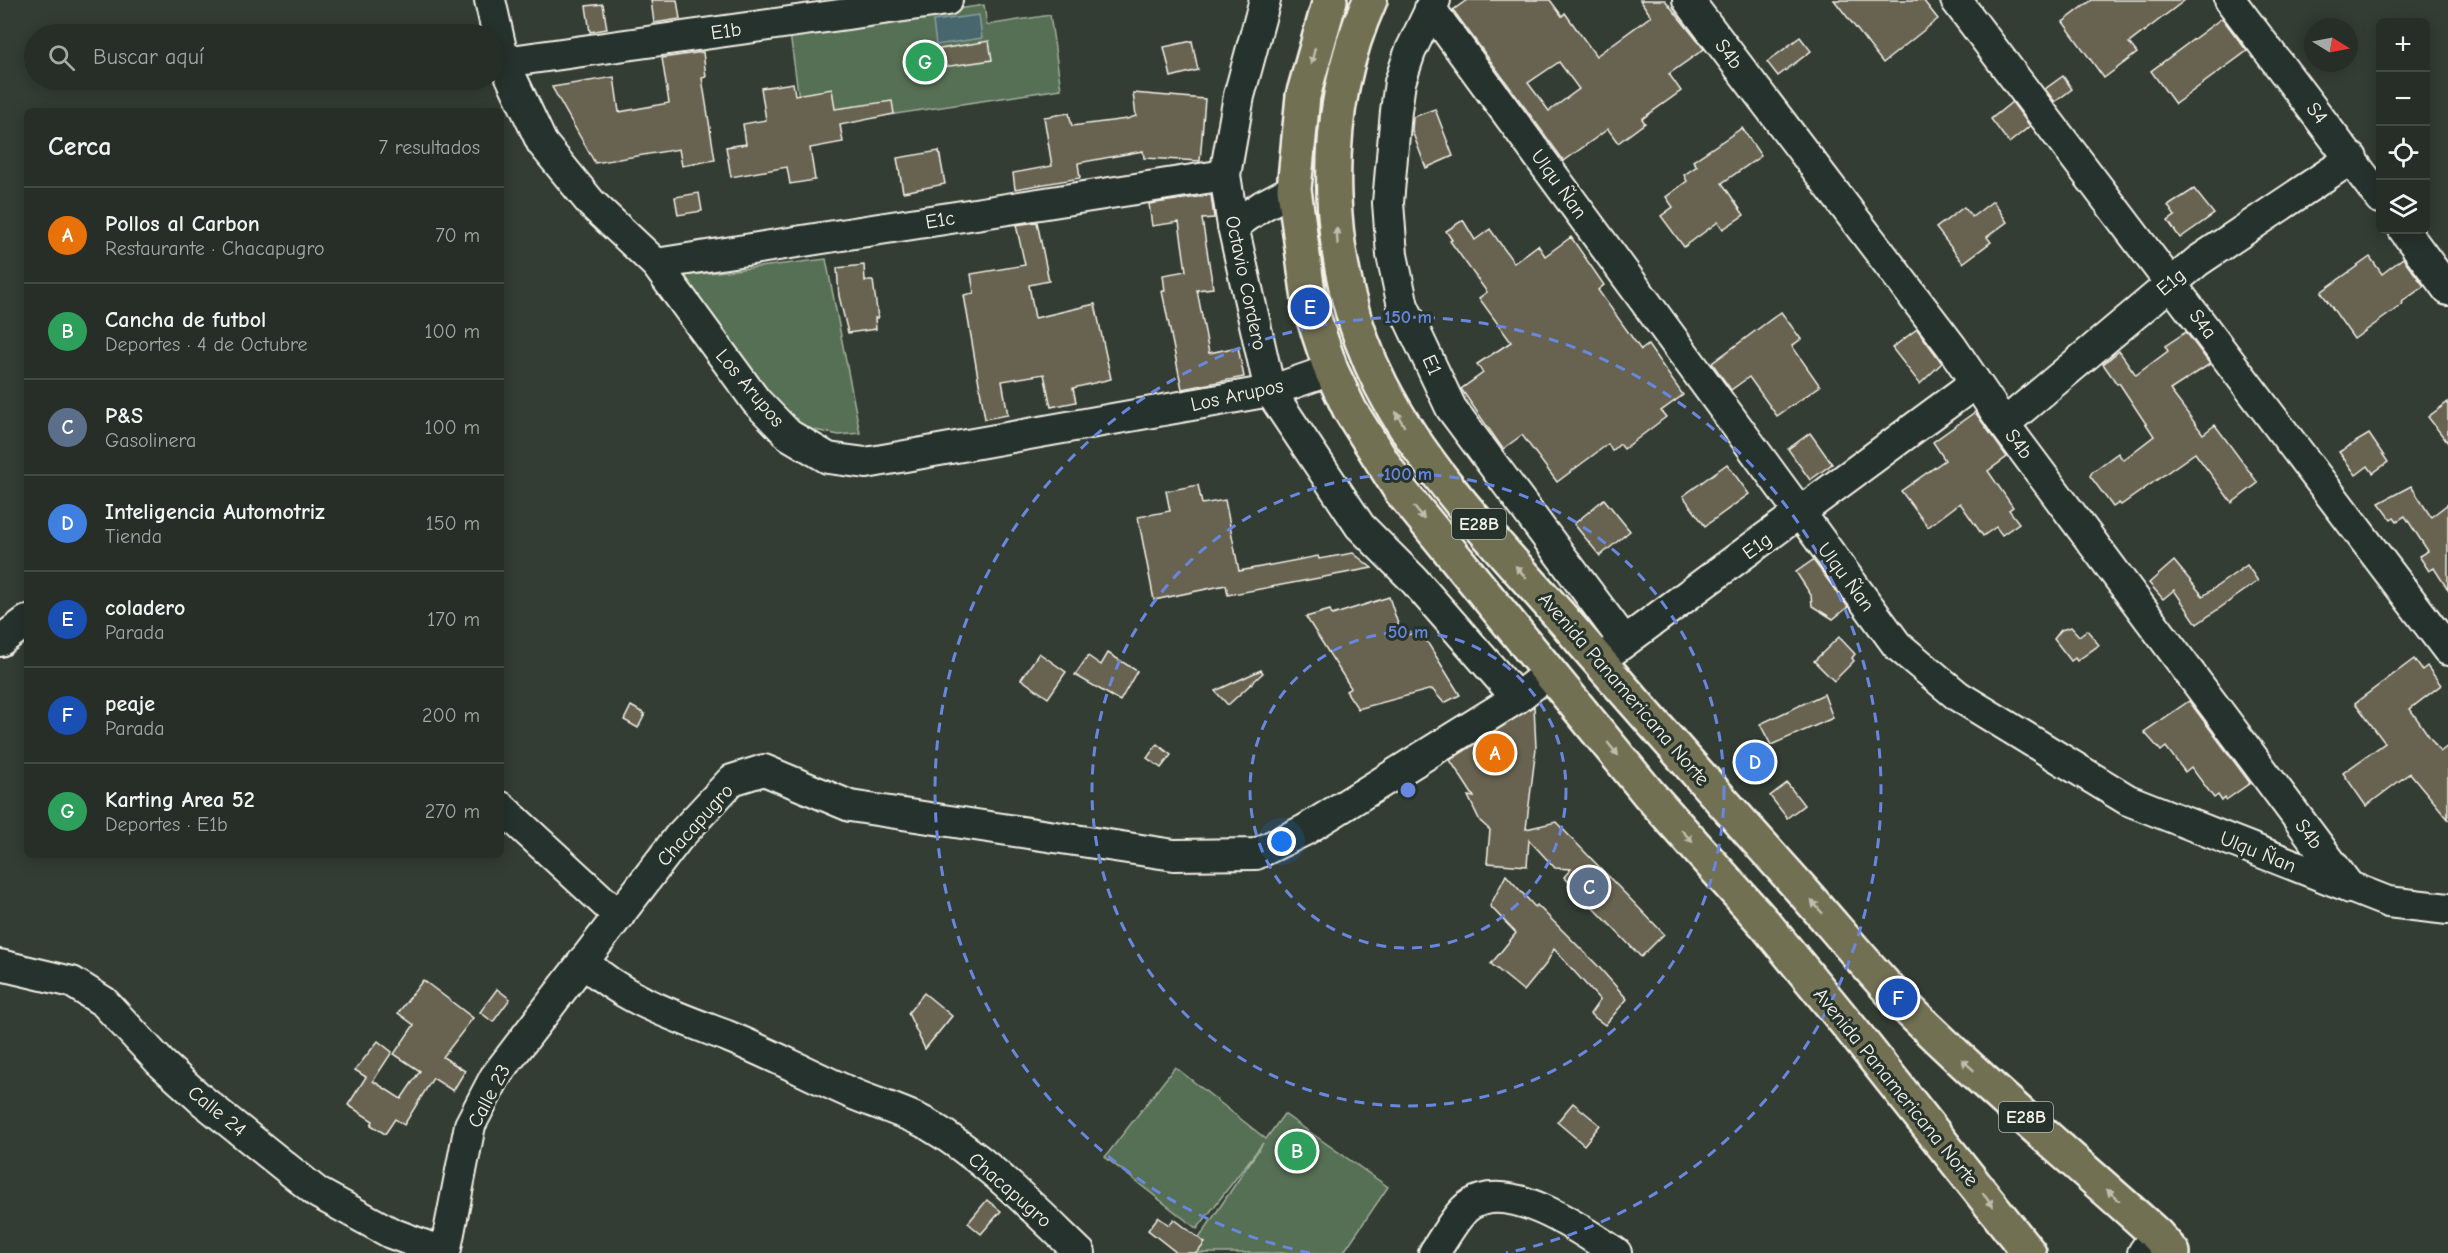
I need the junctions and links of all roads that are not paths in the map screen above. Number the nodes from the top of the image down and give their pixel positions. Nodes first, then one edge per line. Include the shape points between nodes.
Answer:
1 (490, 0) edge
2 (947, 0) edge
3 (1265, 0) edge
4 (1330, 0) edge
5 (1370, 0) edge
6 (1688, 0) edge
7 (1956, 0) edge
8 (2230, 0) edge
9 (1432, 4) edge
10 (495, 24) edge
11 (504, 62) joint
12 (2352, 158) junction
13 (1225, 175) junction
14 (1294, 189) junction
15 (2376, 192) edge
16 (1233, 226) junction
17 (2407, 234) edge
18 (656, 264) junction
19 (2172, 282) junction
20 (2448, 290) edge
21 (1331, 370) junction
22 (1975, 383) junction
23 (1269, 391) junction
24 (2004, 424) junction
25 (1800, 515) junction
26 (24, 623) edge
27 (0, 641) edge
28 (1624, 641) junction
29 (2448, 650) edge
30 (1597, 662) junction
31 (1550, 672) junction
32 (1517, 698) junction
33 (504, 810) edge
34 (2350, 888) junction
35 (2448, 909) edge
36 (619, 916) junction
37 (583, 961) junction
38 (0, 965) edge
39 (2157, 1247) edge
40 (444, 1253) edge
41 (1080, 1253) edge
42 (1434, 1253) edge
43 (1616, 1253) edge
44 (2029, 1253) edge

1 - 10 street, Los Arupos
2 - 11 street, E1b
3 - 13 street, Octavio Cordero via 1239,96
4 -> 14 highway, Avenida Panamericana Norte / E28B via 1303,96
30 -> 5 highway, Avenida Panamericana Norte / E28B via 1416,446 1379,383 1357,322 1340,260 1335,138 1346,63
6 - 22 street, S4b
7 - 19 street, S4a
8 - 12 street, S4
9 - 25 street, Ulqu Ñan
9 - 28 street, E1 via 1400,82 1391,160 1388,203 1392,255 1403,306 1451,408
11 - 18 street, Los Arupos via 542,143 591,203
12 - 15 street, S4
12 - 19 street, E1g
13 - 16 street, Octavio Cordero
13 - 18 street, E1c
14 - 16 street
14 - 21 highway, Avenida Panamericana Norte / E28B via 1310,307
16 - 23 street, Octavio Cordero
17 - 20 street
18 - 23 street, Los Arupos via 756,401 789,435 828,458 866,463
19 - 24 street, E1g
19 - 29 street, S4a
21 - 23 street, Los Arupos
21 -> 31 highway, Avenida Panamericana Norte / E28B via 1350,411 1400,490
22 - 24 street, S4b
22 - 25 street, E1g
23 - 32 street, Octavio Cordero via 1360,526 1413,579
24 - 34 street, S4b
25 - 28 street, E1g
25 - 34 street, Ulqu Ñan via 1897,645 1958,696 2128,800
26 - 27 street
28 - 30 street
39 -> 30 highway, Avenida Panamericana Norte / E28B via 1898,998
31 - 32 street, Chacapugro
31 -> 44 highway, Avenida Panamericana Norte / E28B via 1648,793 1766,925
32 - 36 street, Chacapugro via 1305,830 1256,854 1174,855 850,806 764,770 732,780 708,804
33 - 36 street
34 - 35 street, Ulqu Ñan via 2388,902
36 - 37 street, Chacapugro
37 - 40 street, Calle 23 via 495,1077 470,1125
37 - 41 street, Chacapugro via 625,992 667,1012 926,1124 1013,1188
38 - 40 street, Calle 24 via 72,982 104,1002 203,1101 318,1193 391,1233
42 - 43 street via 1469,1205 1495,1196 1519,1200 1588,1234

